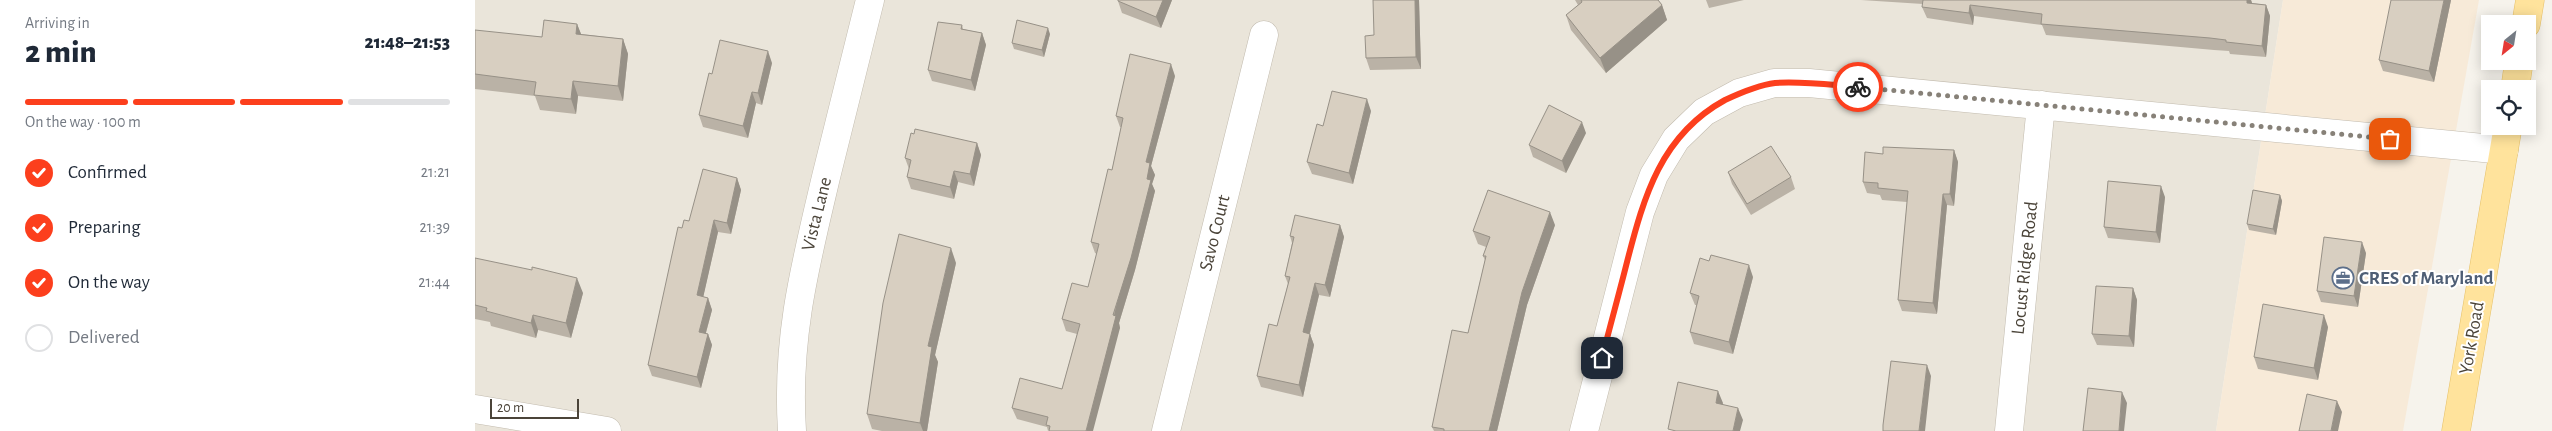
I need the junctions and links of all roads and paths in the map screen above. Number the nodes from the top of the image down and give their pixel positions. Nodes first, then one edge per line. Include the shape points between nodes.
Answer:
1 (870, 0) edge
2 (2529, 0) edge
3 (2526, 15) edge
4 (1264, 35) dead end
5 (2041, 105) junction
6 (2506, 138) edge
7 (475, 409) edge
8 (607, 431) edge
9 (791, 431) edge
10 (1166, 431) edge
11 (1584, 431) edge
12 (2009, 431) edge
13 (2456, 431) edge

1 - 9 street, Vista Lane via 803,270 789,388
2 - 3 main road
4 - 10 street, Savo Court
5 - 6 street
5 - 11 street via 1800,83 1774,84 1739,93 1704,112 1676,139 1654,175 1640,212
5 - 12 street, Locust Ridge Road
6 - 13 main road, York Road
7 - 8 street

